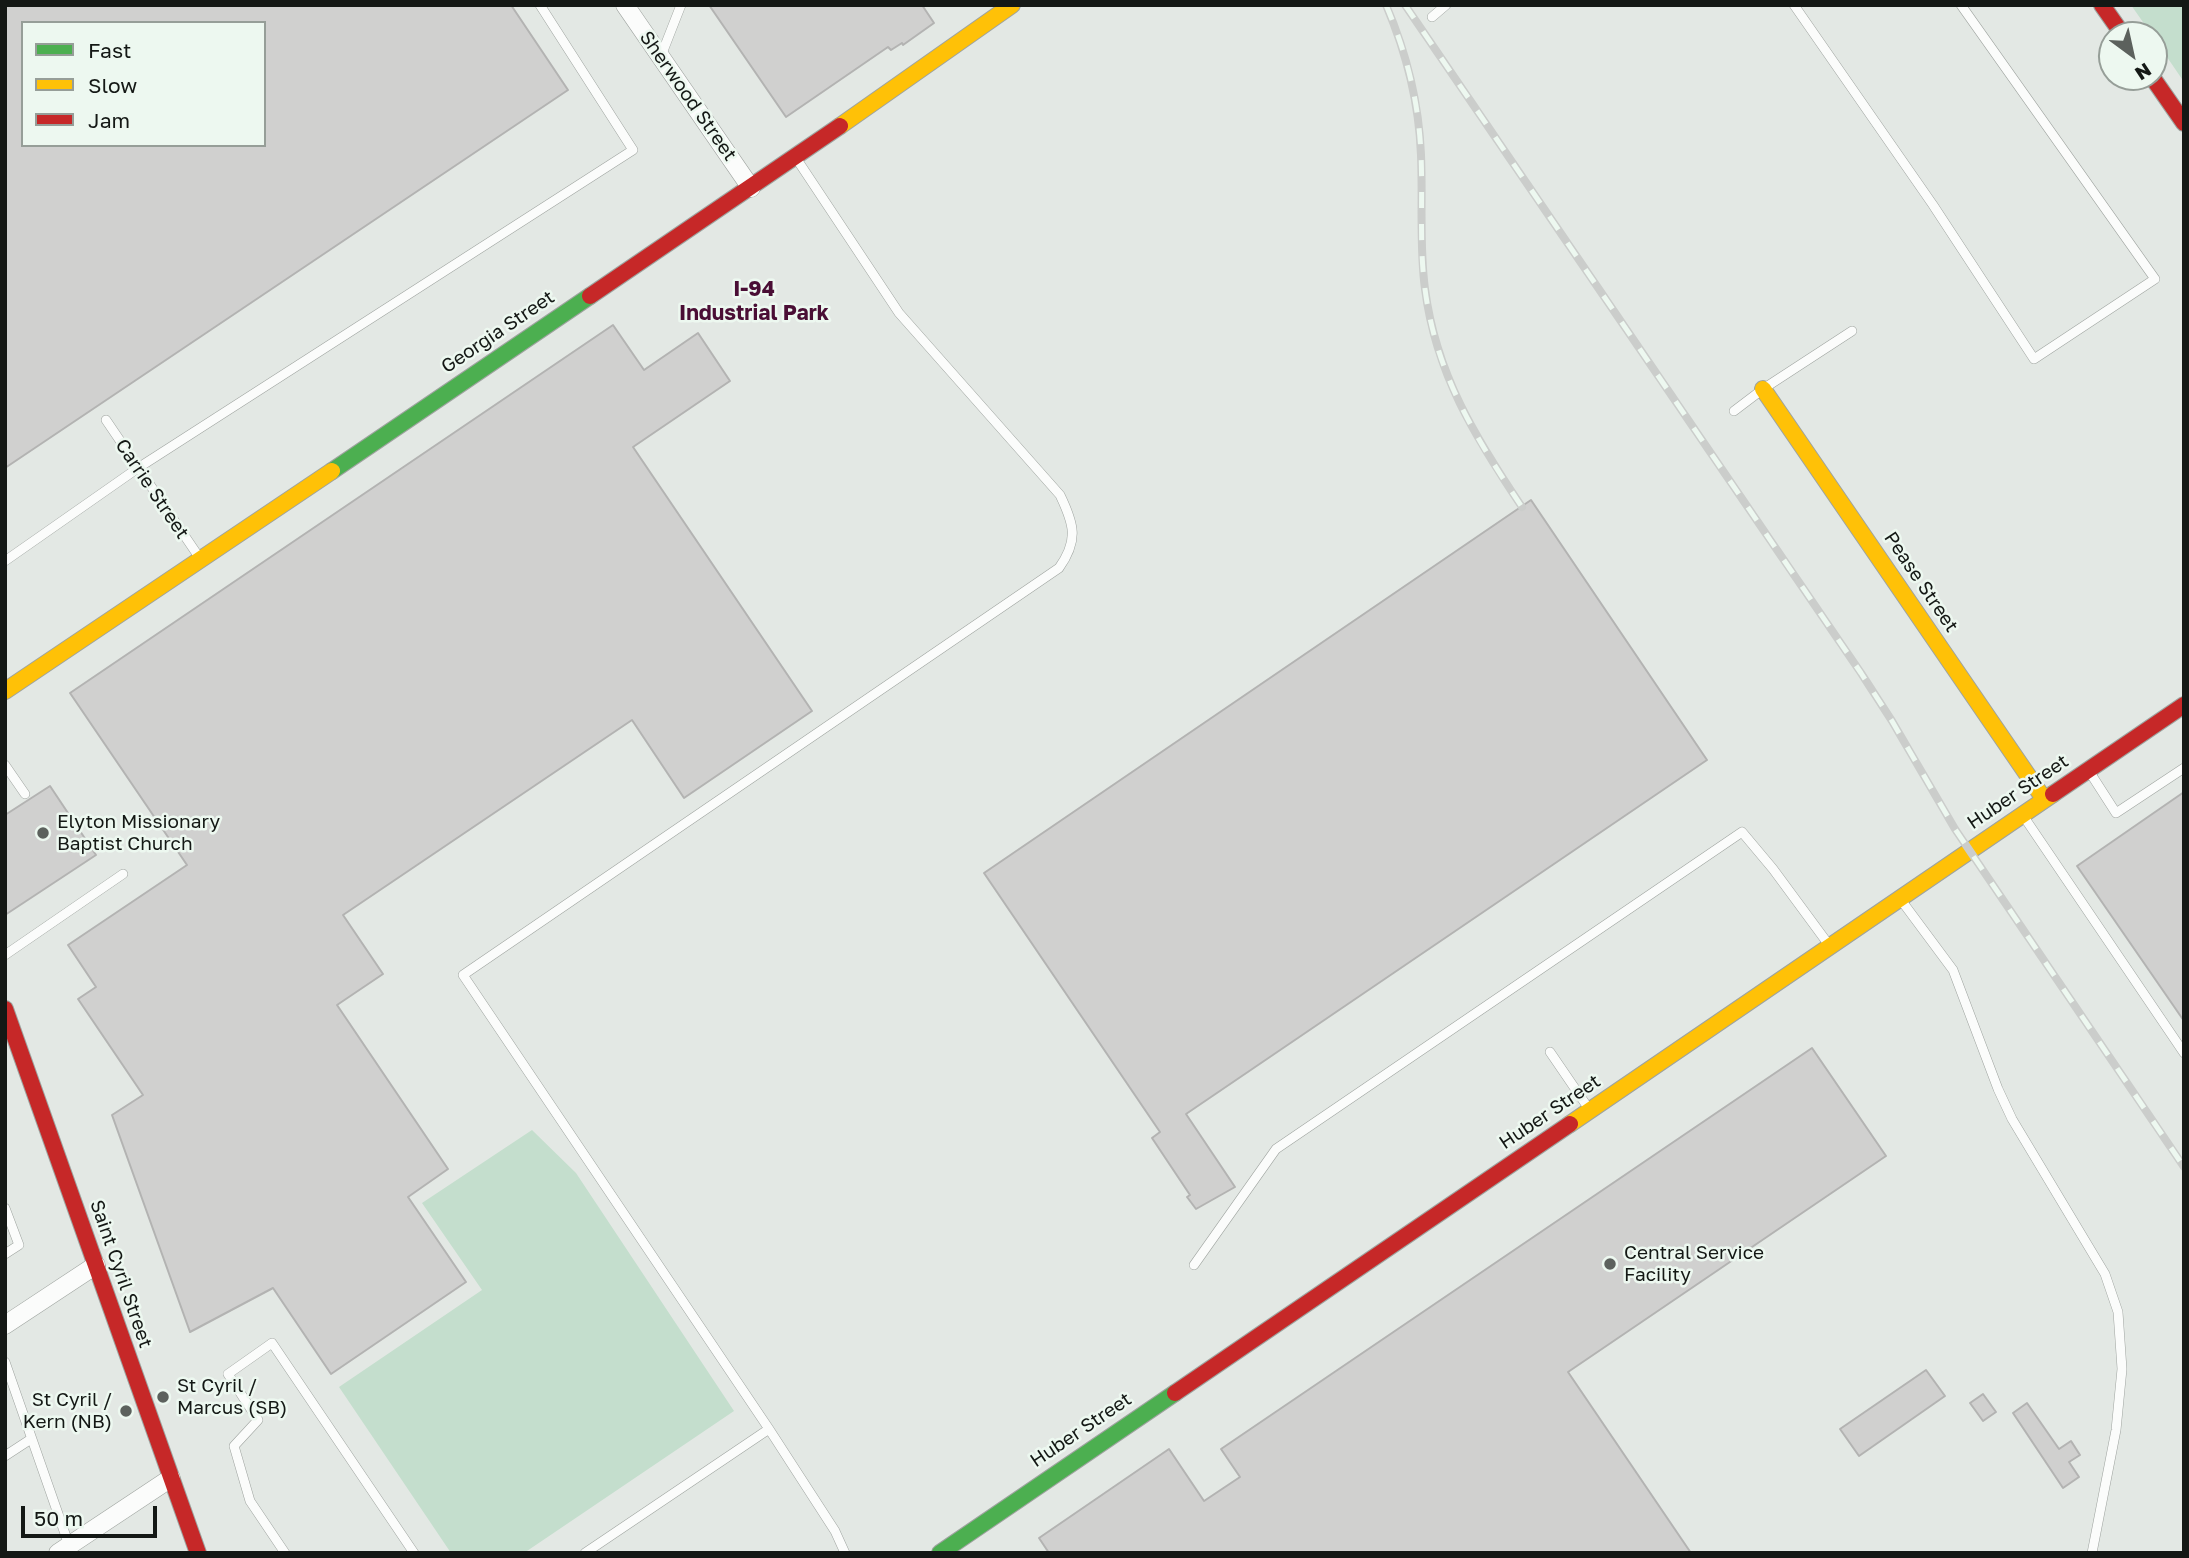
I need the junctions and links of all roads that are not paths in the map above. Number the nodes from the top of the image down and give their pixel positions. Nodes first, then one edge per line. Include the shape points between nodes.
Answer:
1 (540, 5) edge
2 (625, 5) edge
3 (681, 5) edge
4 (1012, 5) edge
5 (1446, 5) edge
6 (1794, 5) edge
7 (1961, 5) edge
8 (2102, 5) edge
9 (994, 10) edge
10 (1432, 16) dead end
11 (2113, 21) edge
12 (661, 57) junction
13 (2162, 91) edge
14 (2184, 123) edge
15 (796, 156) junction
16 (751, 188) junction
17 (1852, 331) dead end
18 (1763, 389) junction
19 (1734, 411) dead end
20 (106, 420) dead end
21 (138, 468) junction
22 (200, 558) junction
23 (5, 561) edge
24 (5, 691) edge
25 (2184, 705) edge
26 (5, 765) edge
27 (2184, 768) edge
28 (2088, 769) junction
29 (25, 794) dead end
30 (2043, 799) junction
31 (2023, 815) junction
32 (123, 874) dead end
33 (1899, 899) junction
34 (1830, 947) junction
35 (5, 955) edge
36 (5, 1009) edge
37 (1550, 1052) dead end
38 (2184, 1053) edge
39 (1590, 1110) junction
40 (5, 1208) edge
41 (5, 1254) edge
42 (96, 1265) junction
43 (1195, 1265) dead end
44 (5, 1325) edge
45 (5, 1362) edge
46 (769, 1429) junction
47 (31, 1439) junction
48 (5, 1456) edge
49 (171, 1478) junction
50 (66, 1550) edge
51 (198, 1553) edge
52 (285, 1553) edge
53 (414, 1553) edge
54 (585, 1553) edge
55 (845, 1553) edge
56 (940, 1553) edge
57 (2092, 1553) edge

1 - 21 lane via 633,150
2 - 12 street, Sherwood Street
3 - 12 lane
4 - 9 street, Georgia Street
5 - 10 lane
6 - 7 lane via 2034,359 2155,279
8 - 11 street
9 - 15 street, Georgia Street
12 - 16 street, Sherwood Street
13 - 14 street
15 - 16 street, Georgia Street
15 - 46 lane via 899,313 1060,495 1071,517 1070,552 1059,568 463,975
16 - 22 street, Georgia Street
17 - 18 lane
18 - 19 lane
18 - 30 street, Pease Street
20 - 21 lane, Carrie Street
21 - 22 lane, Carrie Street
21 - 23 lane
22 - 24 street, Georgia Street
25 - 28 street, Huber Street
26 - 29 lane
27 - 28 lane via 2116,813
28 - 30 street, Huber Street
30 - 31 street, Huber Street
31 - 33 street, Huber Street
31 - 38 lane
32 - 35 lane
33 - 34 street, Huber Street
33 - 57 lane via 1953,970 2012,1119 2105,1274 2118,1312 2122,1369 2117,1418
34 - 39 street, Huber Street
34 - 43 lane via 1742,831 1276,1149
36 - 42 street, Saint Cyril Street
37 - 39 lane
39 - 56 street, Huber Street
40 - 41 lane via 19,1245
42 - 44 street
42 - 49 street, Saint Cyril Street
45 - 47 lane
46 - 54 lane
46 - 55 lane
47 - 48 lane
47 - 50 lane
49 - 50 street
49 - 51 street, Saint Cyril Street
52 - 53 lane via 250,1501 234,1446 258,1420 228,1374 272,1343

